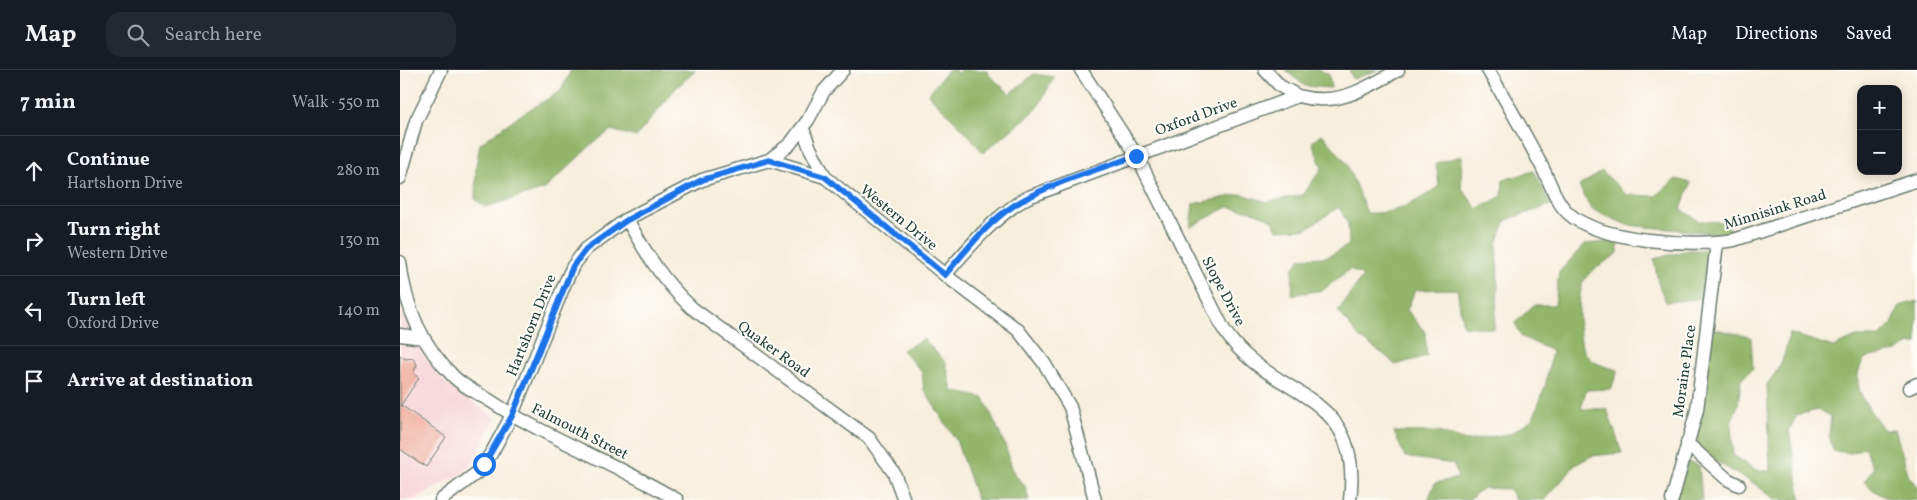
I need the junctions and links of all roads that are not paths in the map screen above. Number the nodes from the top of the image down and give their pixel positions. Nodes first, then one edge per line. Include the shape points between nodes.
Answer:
1 (441, 70) edge
2 (842, 70) edge
3 (1081, 70) edge
4 (1265, 70) edge
5 (1398, 70) edge
6 (1488, 70) edge
7 (1298, 96) junction
8 (803, 128) junction
9 (1136, 156) junction
10 (769, 160) junction
11 (825, 177) junction
12 (400, 178) edge
13 (1917, 180) edge
14 (627, 220) junction
15 (1717, 243) junction
16 (400, 262) edge
17 (945, 275) junction
18 (400, 334) edge
19 (423, 338) junction
20 (512, 416) junction
21 (1687, 443) junction
22 (1739, 485) dead end
23 (441, 500) edge
24 (677, 500) edge
25 (904, 500) edge
26 (1095, 500) edge
27 (1350, 500) edge
28 (1672, 500) edge

1 - 12 street via 416,121
2 - 8 street, Hartshorn Drive via 824,91
3 - 9 street, Slope Drive
4 - 7 street via 1280,86
5 - 7 street via 1348,97 1324,101
6 - 15 street, Minnisink Road via 1568,214 1610,234
7 - 9 street, Oxford Drive
8 - 10 street, Hartshorn Drive via 790,144
8 - 11 street, Western Drive
9 - 17 street, Oxford Drive via 1052,187 1006,210
9 - 27 street, Slope Drive via 1235,346 1261,368 1317,403 1339,426 1351,462
10 - 11 street, Western Drive
10 - 14 street, Hartshorn Drive via 702,180
11 - 17 street, Western Drive
13 - 15 street, Minnisink Road
14 - 20 street, Hartshorn Drive via 586,249 573,266
14 - 25 street, Quaker Road via 650,261 692,308 868,438 894,473
15 - 21 street, Moraine Place via 1697,410
16 - 19 street, Falmouth Street via 410,311
17 - 26 street, Western Drive via 1018,330 1044,363 1070,407
18 - 19 street
19 - 20 street, Falmouth Street via 454,378
20 - 23 street, Hartshorn Drive via 478,472
20 - 24 street, Falmouth Street
21 - 22 street via 1727,479
21 - 28 street, Moraine Place

